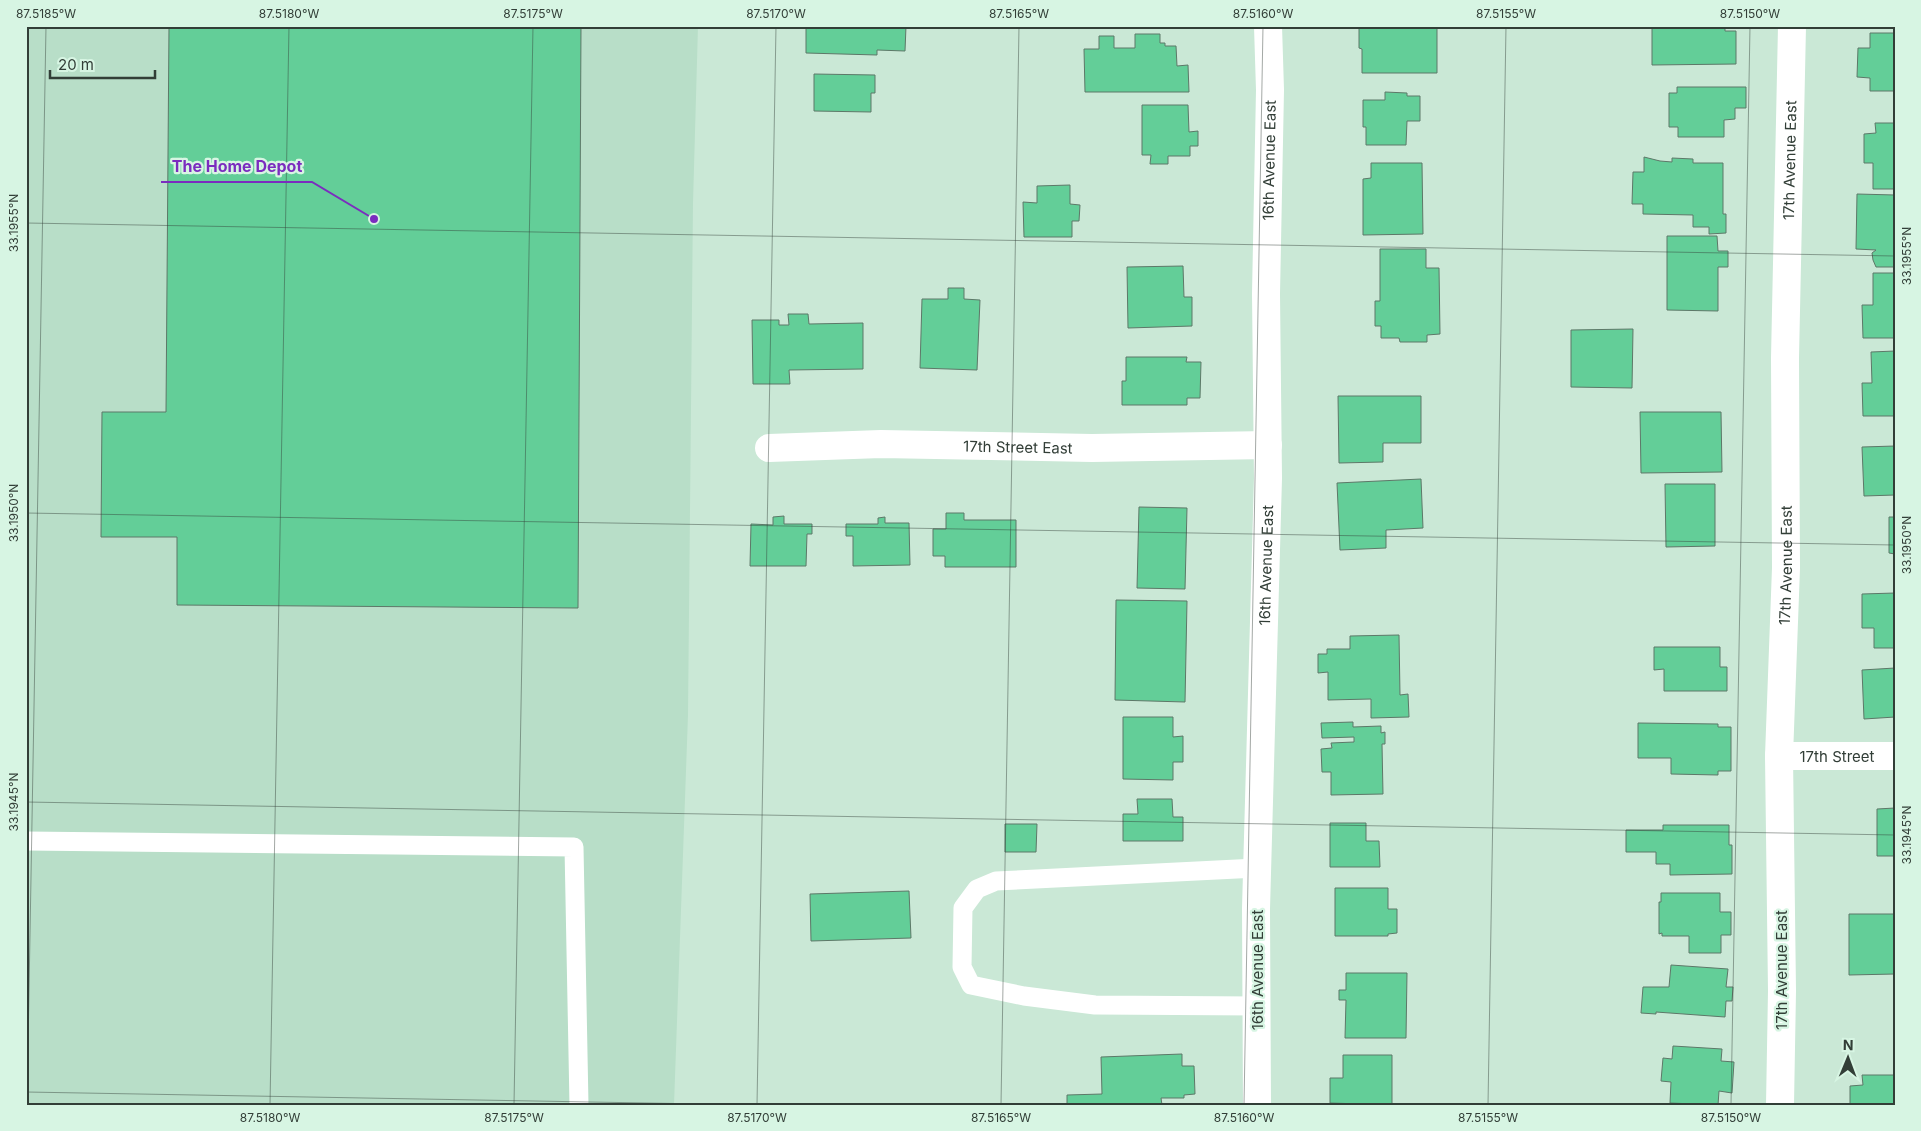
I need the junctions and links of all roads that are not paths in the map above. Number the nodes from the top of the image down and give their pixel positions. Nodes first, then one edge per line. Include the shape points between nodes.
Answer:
1 (1268, 26) edge
2 (1792, 26) edge
3 (1268, 445) junction
4 (769, 448) dead end
5 (1779, 756) junction
6 (1895, 756) edge
7 (26, 841) edge
8 (1258, 868) junction
9 (1256, 1006) junction
10 (579, 1105) edge
11 (1257, 1105) edge
12 (1780, 1105) edge

1 - 3 street, 16th Avenue East
2 - 5 street, 17th Avenue East via 1785,358 1786,568
3 - 4 street, 17th Street East via 1092,448 881,444
3 - 8 street, 16th Avenue East
5 - 6 street, 17th Street
5 - 12 street, 17th Avenue East
7 - 10 lane via 574,847
8 - 9 street, 16th Avenue East
8 - 9 lane via 996,881 977,889 963,908 962,967 971,985 1024,996 1095,1005
9 - 11 street, 16th Avenue East

